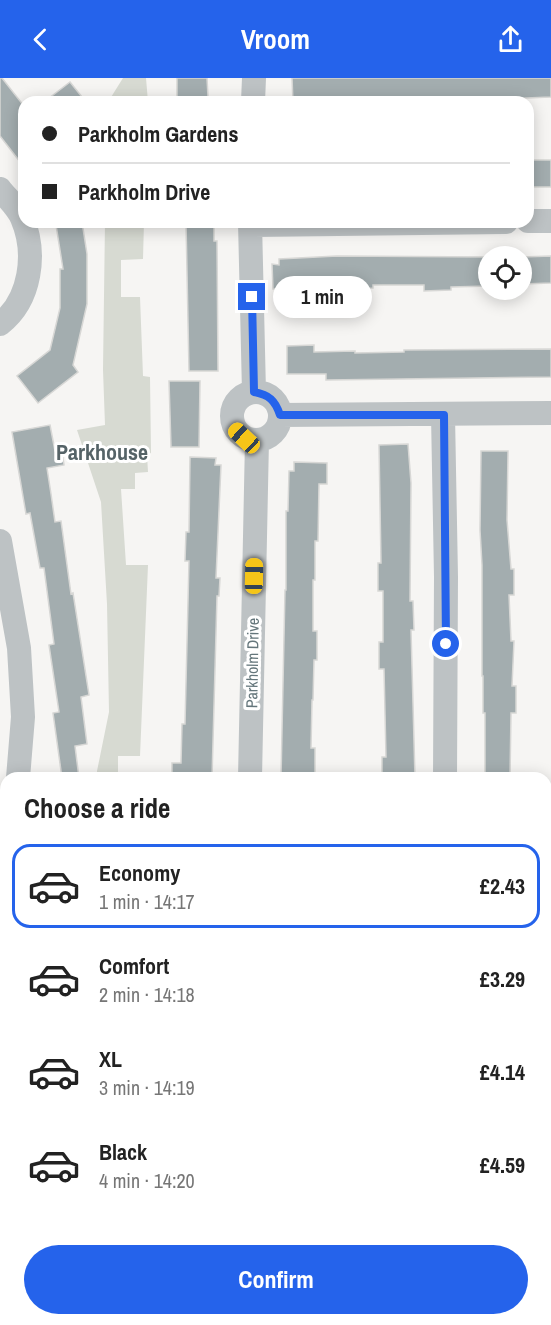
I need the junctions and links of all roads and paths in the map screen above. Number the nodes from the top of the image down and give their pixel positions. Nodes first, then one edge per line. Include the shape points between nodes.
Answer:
1 (254, 78) edge
2 (253, 96) edge
3 (0, 189) edge
4 (18, 212) edge
5 (534, 221) edge
6 (551, 221) edge
7 (25, 228) edge
8 (250, 228) edge
9 (0, 324) edge
10 (254, 392) junction
11 (551, 413) edge
12 (280, 415) junction
13 (444, 415) junction
14 (257, 440) junction
15 (0, 541) edge
16 (17, 772) edge
17 (250, 772) edge
18 (445, 772) edge

1 - 2 street
3 - 4 street
5 - 6 street
7 - 9 street via 30,271 21,296
8 - 10 street
10 - 12 street via 266,394 276,403
10 - 14 street via 242,396 234,405 232,417 244,438
11 - 13 street
12 - 13 street
12 - 14 street via 277,428 269,437
13 - 18 street
14 - 17 street, Parkholm Drive
15 - 16 street via 19,648 23,717

